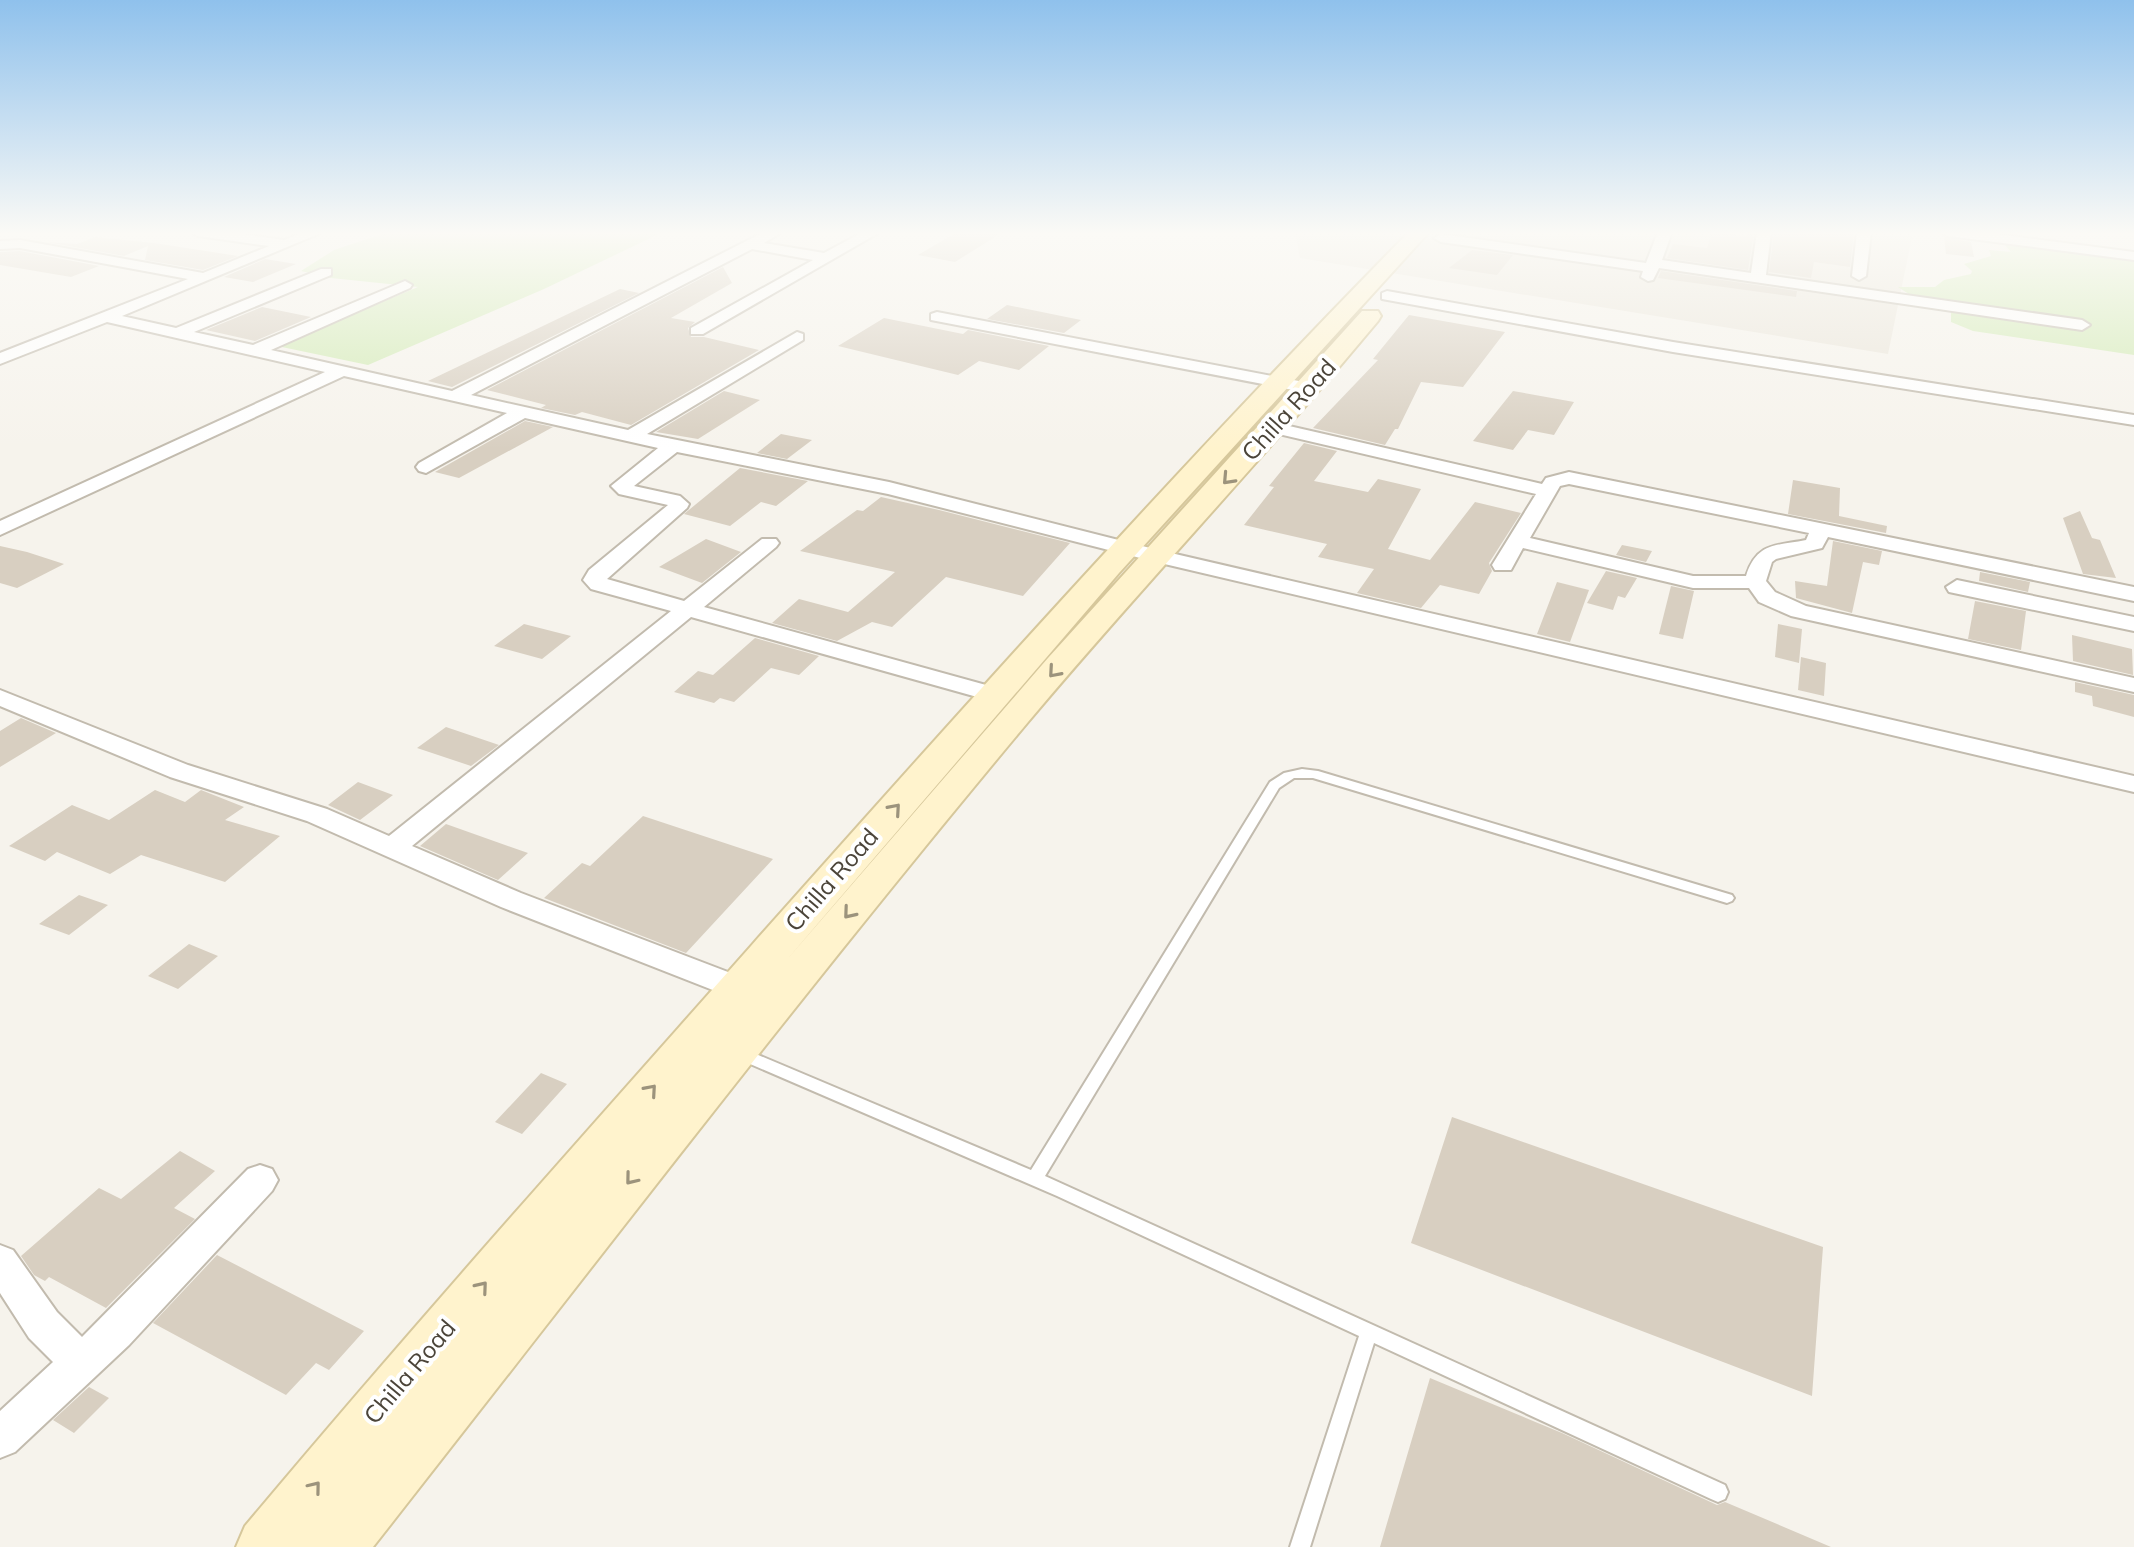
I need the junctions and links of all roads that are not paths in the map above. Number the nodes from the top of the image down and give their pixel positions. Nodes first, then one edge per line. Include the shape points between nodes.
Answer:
1 (137, 304) edge
2 (248, 304) edge
3 (361, 304) edge
4 (635, 304) edge
5 (744, 304) edge
6 (1370, 304) edge
7 (1379, 304) edge
8 (1434, 304) edge
9 (1939, 304) edge
10 (106, 317) junction
11 (937, 317) dead end
12 (2082, 325) dead end
13 (697, 331) dead end
14 (178, 333) junction
15 (797, 337) dead end
16 (256, 350) junction
17 (0, 359) edge
18 (343, 370) junction
19 (1294, 386) junction
20 (457, 395) junction
21 (524, 411) junction
22 (2134, 420) edge
23 (1276, 428) junction
24 (631, 436) junction
25 (673, 446) junction
26 (426, 467) dead end
27 (1549, 491) junction
28 (0, 529) edge
29 (1820, 531) junction
30 (1518, 541) junction
31 (769, 543) dead end
32 (1142, 552) junction
33 (1955, 559) junction
34 (1503, 565) dead end
35 (1755, 582) junction
36 (2134, 594) edge
37 (684, 610) junction
38 (2134, 624) edge
39 (2134, 685) edge
40 (995, 695) junction
41 (0, 697) edge
42 (2134, 784) edge
43 (390, 849) junction
44 (1727, 898) dead end
45 (756, 995) junction
46 (734, 1051) junction
47 (1034, 1179) junction
48 (260, 1180) dead end
49 (0, 1262) edge
50 (1369, 1332) junction
51 (81, 1363) junction
52 (0, 1438) edge
53 (1718, 1492) dead end
54 (266, 1547) edge
55 (335, 1547) edge
56 (1300, 1547) edge

1 - 10 street
2 - 14 street
3 - 16 street
4 - 20 street
5 - 13 street
6 - 19 main road, Chilla Road
7 - 19 main road, Chilla Road
8 - 22 street
9 - 12 street
10 - 14 street
10 - 17 street
11 - 19 street
14 - 16 street
15 - 24 street
16 - 18 street
18 - 20 street
18 - 28 street
19 - 23 main road, Chilla Road
19 - 32 main road, Chilla Road
20 - 21 street
21 - 24 street
21 - 26 street
23 - 27 street
23 -> 32 main road, Chilla Road
24 - 25 street
25 - 32 street via 889,488
25 - 37 street via 621,486 673,500 677,508 594,580
27 - 29 street via 1556,479 1569,478
27 - 30 street
29 - 33 street
29 - 35 street via 1815,544 1762,559
30 - 34 street
30 - 35 street via 1693,582
31 - 37 street
32 - 40 main road, Chilla Road
32 - 42 street
32 -> 45 main road, Chilla Road
33 - 36 street
33 - 38 street via 1958,598
35 - 39 street via 1767,597 1799,611
37 - 40 street
37 - 43 street
45 -> 40 main road, Chilla Road
41 - 43 street via 179,771 317,815
43 - 45 street
44 - 47 lane via 1314,774 1286,775 1274,785
45 - 46 main road, Chilla Road
54 -> 45 main road, Chilla Road via 380,1407
46 - 47 lane
46 -> 55 main road, Chilla Road
47 - 50 lane
48 - 51 street
49 - 51 street via 43,1325
50 - 53 lane
50 - 56 lane
51 - 52 street

